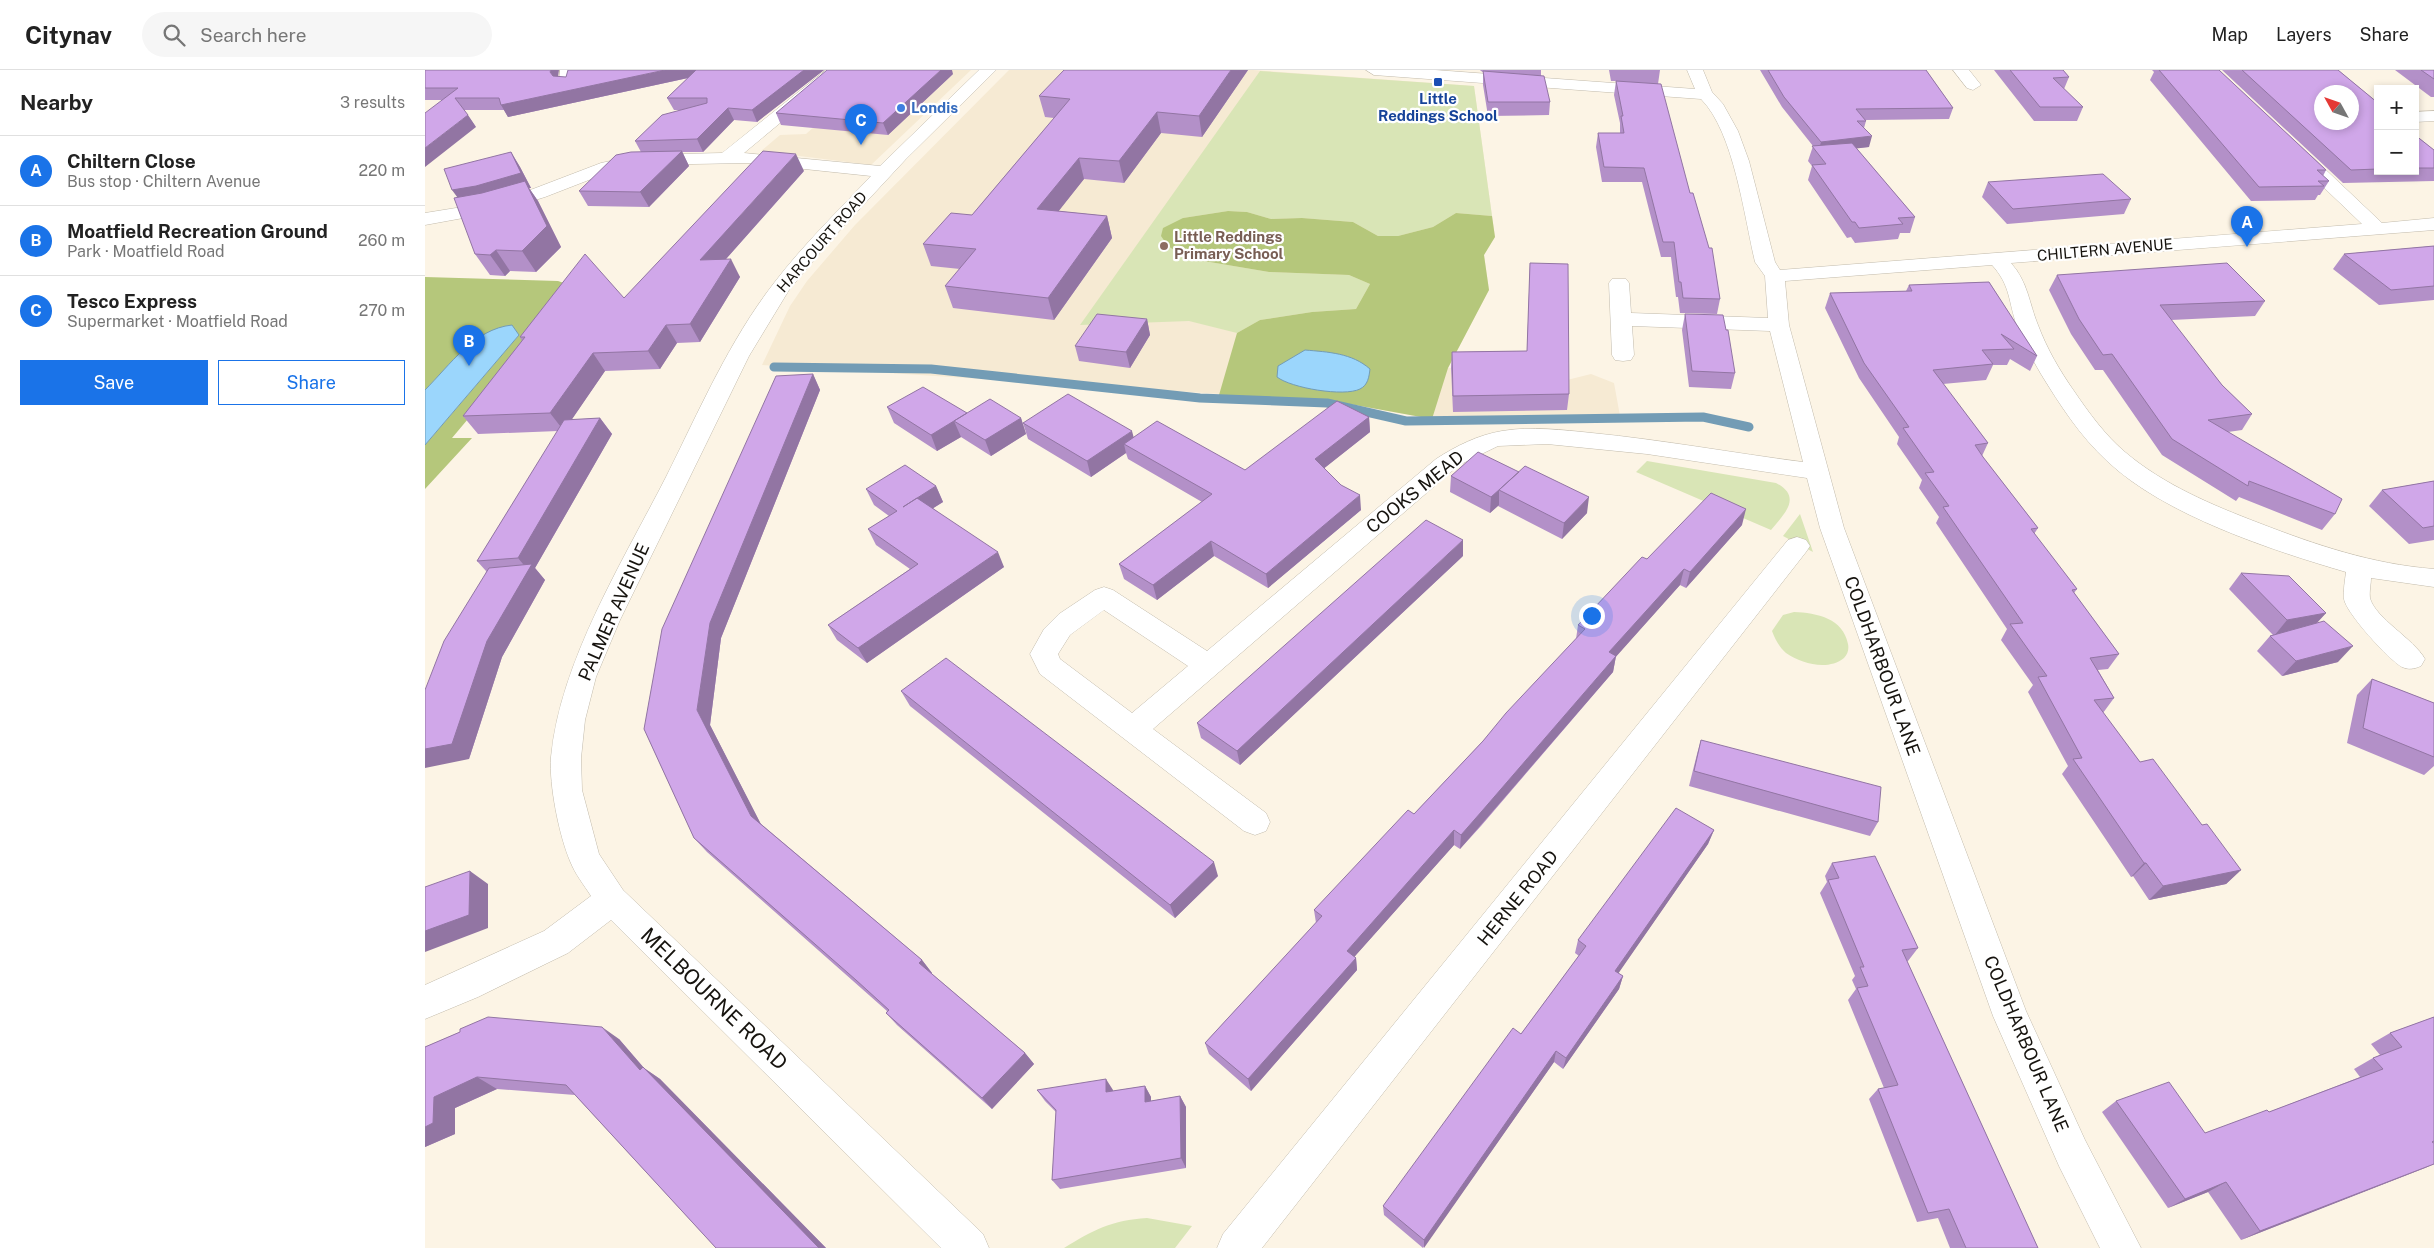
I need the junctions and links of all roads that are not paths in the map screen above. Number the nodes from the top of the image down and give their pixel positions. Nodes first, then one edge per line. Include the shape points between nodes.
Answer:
1 (836, 70) edge
2 (988, 70) edge
3 (1374, 70) edge
4 (1695, 70) edge
5 (1961, 70) edge
6 (1973, 86) dead end
7 (1705, 94) junction
8 (2434, 116) edge
9 (2419, 117) edge
10 (2290, 146) edge
11 (727, 158) junction
12 (883, 172) junction
13 (425, 219) edge
14 (2434, 224) edge
15 (2377, 228) junction
16 (1997, 259) junction
17 (1775, 276) junction
18 (1619, 283) dead end
19 (1621, 318) junction
20 (1779, 325) junction
21 (1623, 356) dead end
22 (694, 443) joint
23 (1815, 471) junction
24 (1797, 546) dead end
25 (2359, 567) junction
26 (2434, 578) edge
27 (2411, 659) dead end
28 (1209, 666) junction
29 (1132, 730) junction
30 (1255, 822) dead end
31 (612, 900) junction
32 (425, 1002) edge
33 (969, 1248) edge
34 (1237, 1248) edge
35 (2121, 1248) edge

1 - 11 street
2 - 12 street, HARCOURT ROAD
3 - 7 street
4 - 7 street, COLDHARBOUR LANE
5 - 6 street
7 - 17 street, COLDHARBOUR LANE via 1715,104 1730,131 1765,262
8 - 9 street
10 - 15 street
11 - 12 street
11 - 13 street via 653,158 627,162 511,202 471,213
12 - 22 street, HARCOURT ROAD via 781,287 738,356
14 - 15 street, CHILTERN AVENUE
15 - 16 street, CHILTERN AVENUE
16 - 17 street, CHILTERN AVENUE
16 - 25 street via 2014,279 2033,338 2071,404 2092,433 2118,460 2182,502 2321,556
17 - 20 street, COLDHARBOUR LANE
18 - 19 street
19 - 20 street
19 - 21 street
20 - 23 street, COLDHARBOUR LANE
22 - 31 street, PALMER AVENUE via 607,620 582,677 571,720 566,758 567,790 585,859
23 - 28 street, COOKS MEAD via 1641,444 1568,438 1503,438 1478,445 1444,464
23 - 35 street, COLDHARBOUR LANE via 1832,528 2010,1016 2072,1154
24 - 34 street, HERNE ROAD
25 - 26 street via 2395,575
25 - 27 street via 2357,600 2376,627
28 - 29 street, COOKS MEAD
28 - 29 street via 1104,597 1063,626 1048,641 1044,654 1050,666
29 - 30 street
31 - 32 street via 556,942
31 - 33 street, MELBOURNE ROAD

